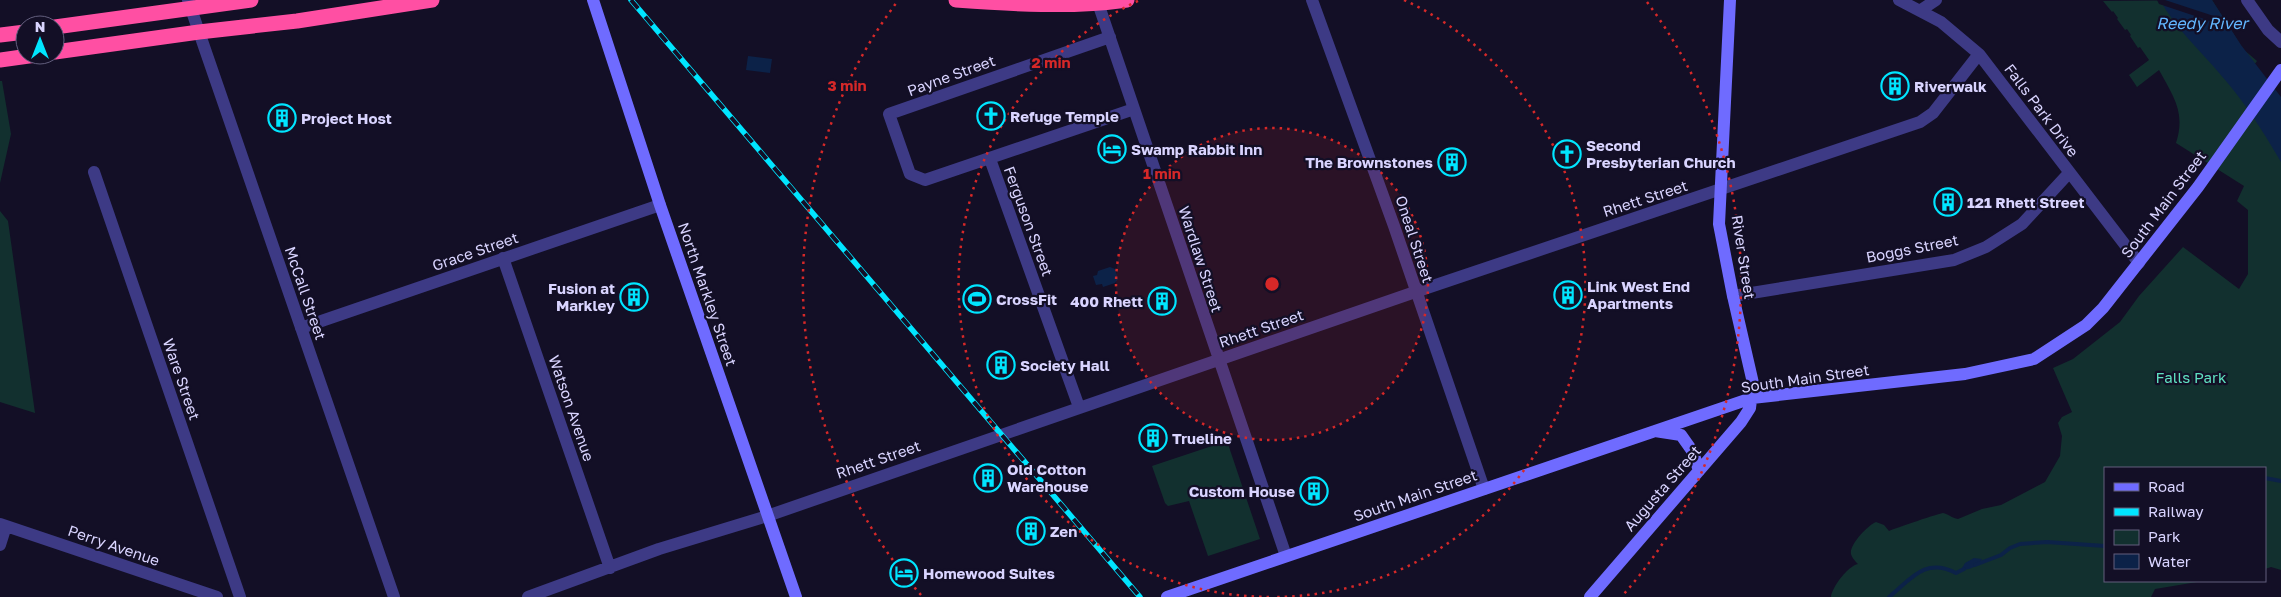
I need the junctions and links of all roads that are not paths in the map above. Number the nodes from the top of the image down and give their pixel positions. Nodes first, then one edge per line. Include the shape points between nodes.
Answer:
1 (251, 0) edge
2 (432, 0) edge
3 (593, 0) edge
4 (956, 0) edge
5 (1127, 0) edge
6 (1312, 0) edge
7 (1730, 0) edge
8 (1899, 0) edge
9 (1936, 0) edge
10 (2246, 0) edge
11 (1098, 2) edge
12 (189, 4) edge
13 (1921, 10) junction
14 (65, 25) edge
15 (199, 32) junction
16 (15, 34) edge
17 (0, 36) edge
18 (1110, 37) junction
19 (2281, 42) edge
20 (65, 51) edge
21 (1979, 54) junction
22 (15, 58) edge
23 (0, 60) edge
24 (2281, 70) edge
25 (1134, 109) junction
26 (990, 159) junction
27 (94, 172) dead end
28 (2069, 173) junction
29 (1720, 190) junction
30 (660, 205) junction
31 (503, 258) junction
32 (2139, 263) junction
33 (1415, 292) junction
34 (1733, 296) junction
35 (301, 328) junction
36 (1218, 360) junction
37 (1752, 398) junction
38 (1079, 407) junction
39 (1653, 430) junction
40 (1699, 471) junction
41 (1484, 489) junction
42 (767, 516) junction
43 (3, 525) edge
44 (0, 545) edge
45 (1286, 556) junction
46 (610, 568) junction
47 (217, 597) edge
48 (240, 597) edge
49 (394, 597) edge
50 (528, 597) edge
51 (796, 597) edge
52 (1167, 597) edge
53 (1590, 597) edge

1 - 12 highway
2 - 15 highway
3 - 30 main road, North Markley Street
4 - 11 highway
5 - 11 highway
6 - 33 street, Oneal Street
7 - 29 main road, River Street
8 - 13 street, Falls Park Drive
9 - 13 street
10 - 19 street
11 - 18 street, Wardlaw Street
12 - 14 highway
12 - 15 street, McCall Street
13 - 21 street, Falls Park Drive via 1956,33
15 - 20 highway
15 - 35 street, McCall Street
16 - 17 highway
18 - 25 street, Wardlaw Street
18 - 26 street, Payne Street via 889,114 907,167 916,178 930,178
21 - 28 street, Falls Park Drive
21 - 29 street, Rhett Street via 1932,112 1920,122
22 - 23 highway
24 - 32 main road, South Main Street
25 - 26 street
25 - 36 street, Wardlaw Street
26 - 38 street, Ferguson Street
27 - 48 street, Ware Street
28 - 32 street, Falls Park Drive
28 - 34 street, Boggs Street via 2022,224 1986,246 1954,260
29 - 33 street, Rhett Street
29 - 34 main road, River Street via 1720,224
30 - 31 street, Grace Street
30 - 42 main road, North Markley Street
31 - 35 street, Grace Street
31 - 46 street, Watson Avenue
32 - 37 main road, South Main Street via 2086,325 2034,359 1965,374
33 - 36 street, Rhett Street
33 - 41 street, Oneal Street
34 - 37 main road, River Street via 1753,383
35 - 49 street, McCall Street
36 - 38 street, Rhett Street
36 - 45 street, Wardlaw Street
37 - 39 main road, South Main Street
37 - 40 main road, Augusta Street via 1741,422
38 - 42 street, Rhett Street
39 - 40 main road via 1681,435 1693,452
39 - 41 main road, South Main Street
40 - 53 main road, Augusta Street
41 - 45 main road, South Main Street
42 - 46 street, Rhett Street via 659,549
42 - 51 main road, North Markley Street
43 - 44 street
43 - 47 street, Perry Avenue
45 - 52 main road, South Main Street
46 - 50 street, Rhett Street

